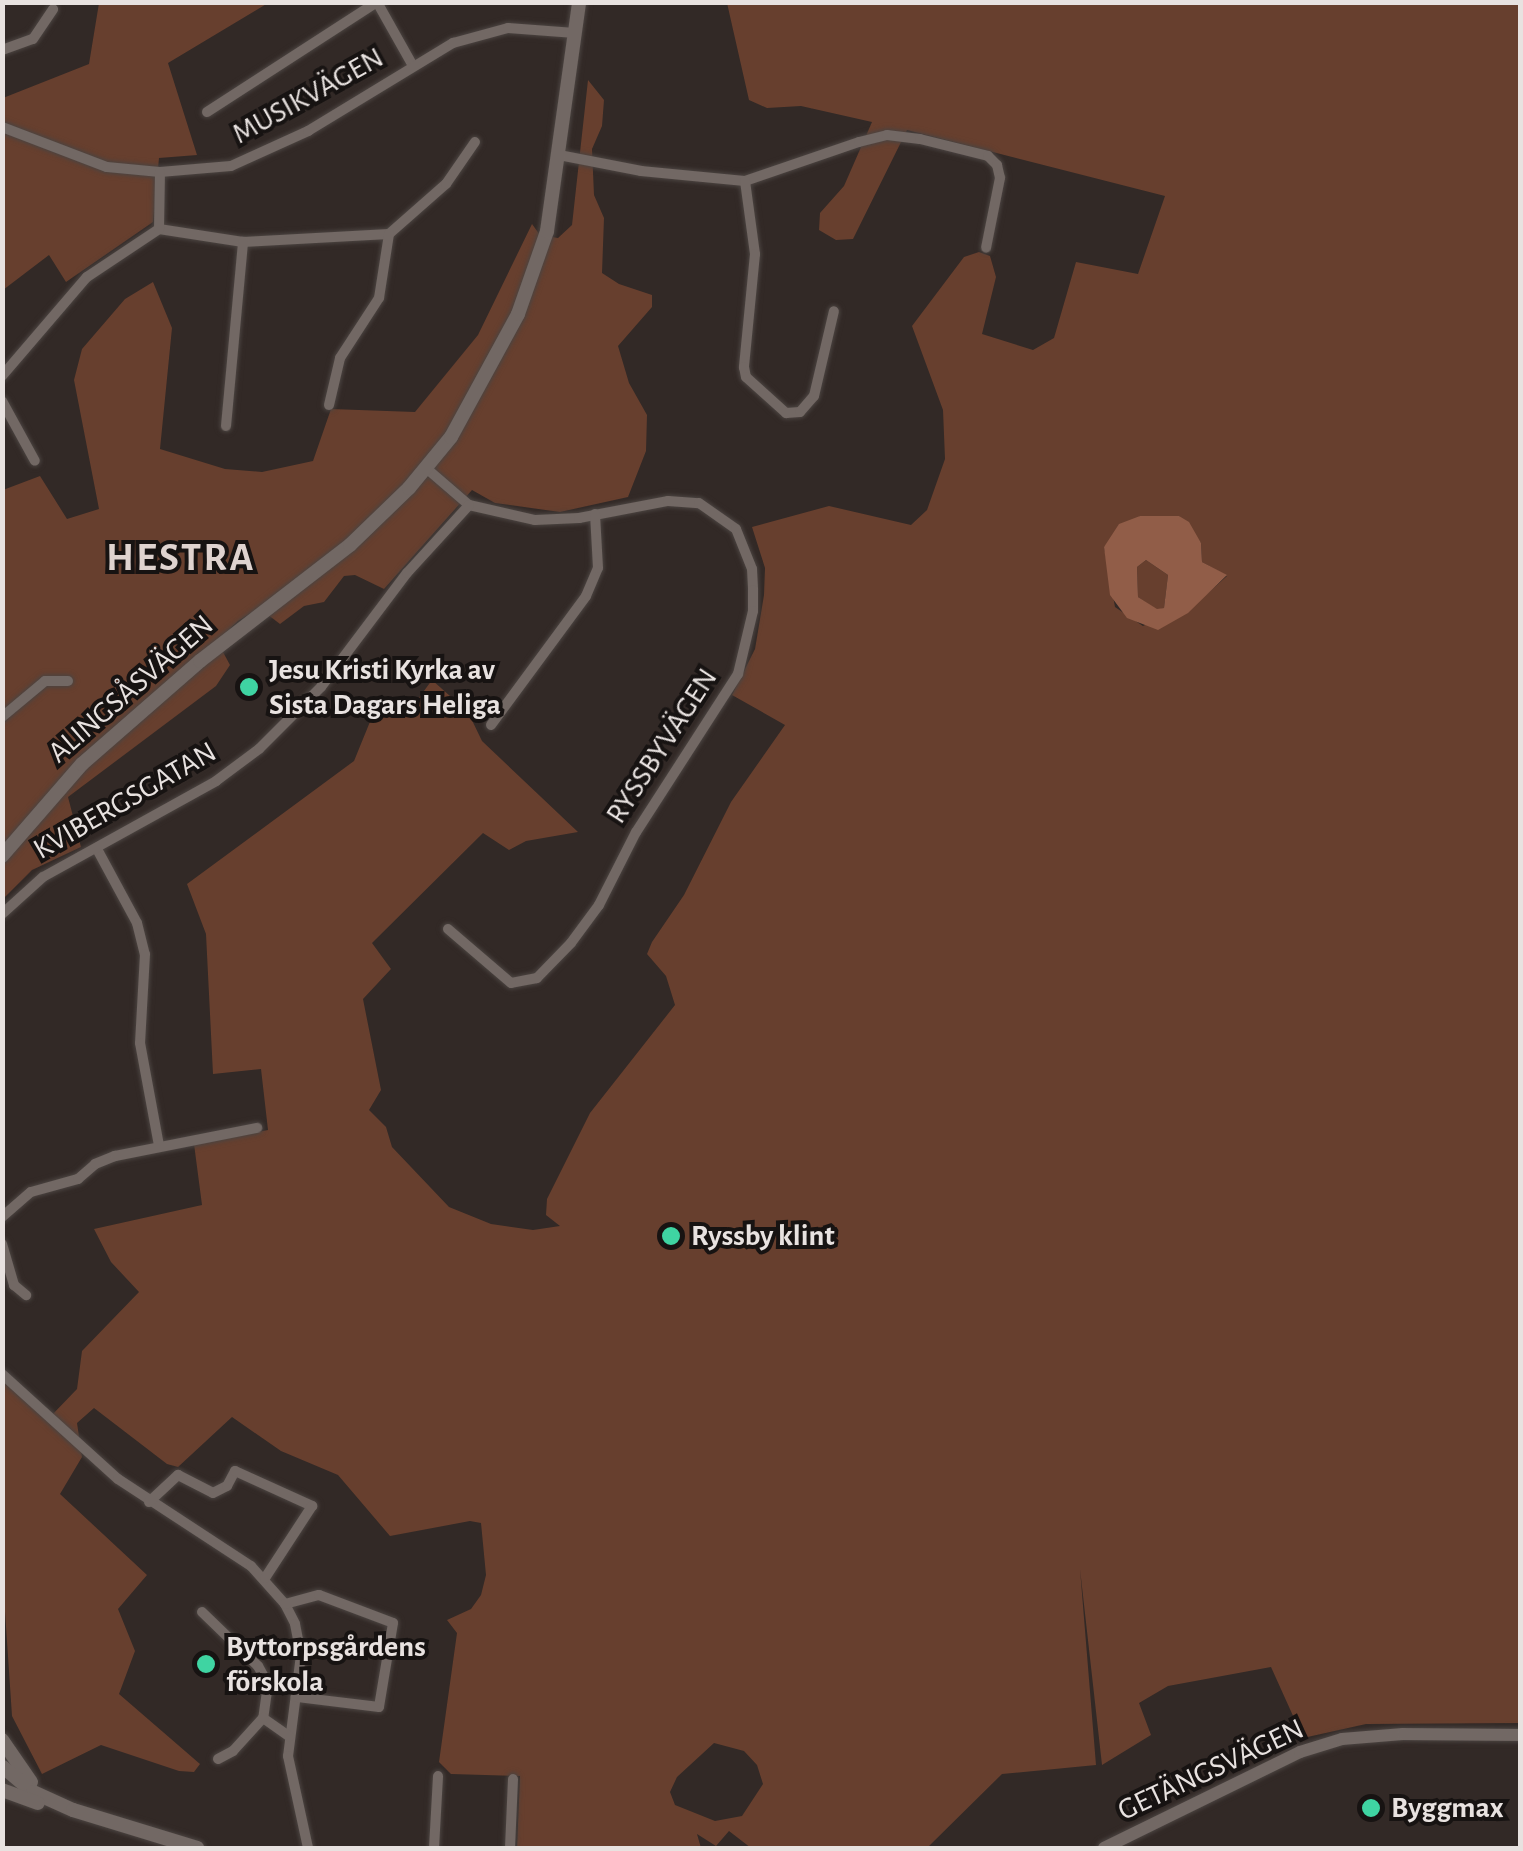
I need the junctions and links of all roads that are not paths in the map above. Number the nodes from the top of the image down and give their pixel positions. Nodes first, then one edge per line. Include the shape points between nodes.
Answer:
1 (377, 2) edge
2 (578, 2) edge
3 (53, 9) dead end
4 (575, 32) junction
5 (2, 50) edge
6 (413, 66) junction
7 (207, 112) dead end
8 (2, 127) edge
9 (475, 142) dead end
10 (560, 155) junction
11 (160, 172) junction
12 (746, 180) junction
13 (159, 230) junction
14 (389, 234) junction
15 (243, 242) junction
16 (986, 248) dead end
17 (834, 312) dead end
18 (2, 376) edge
19 (2, 401) edge
20 (329, 405) dead end
21 (226, 426) dead end
22 (35, 461) dead end
23 (426, 468) junction
24 (469, 505) junction
25 (595, 514) junction
26 (68, 681) dead end
27 (2, 716) edge
28 (491, 725) dead end
29 (96, 850) junction
30 (2, 856) edge
31 (2, 914) edge
32 (448, 929) dead end
33 (257, 1128) dead end
34 (159, 1146) junction
35 (2, 1217) edge
36 (2, 1244) edge
37 (26, 1294) dead end
38 (2, 1374) edge
39 (149, 1502) junction
40 (264, 1578) junction
41 (284, 1604) junction
42 (202, 1612) dead end
43 (296, 1697) junction
44 (263, 1718) junction
45 (1520, 1735) edge
46 (289, 1736) junction
47 (2, 1740) edge
48 (218, 1759) dead end
49 (3, 1765) edge
50 (2, 1776) edge
51 (438, 1776) dead end
52 (514, 1779) dead end
53 (2, 1790) edge
54 (73, 1810) junction
55 (196, 1848) edge
56 (308, 1848) edge
57 (434, 1848) edge
58 (510, 1848) edge
59 (1104, 1848) edge

1 - 6 street
1 - 7 street
2 - 4 main road, ALINGSÅSVÄGEN
3 - 5 street via 33,39
4 - 6 street, MUSIKVÄGEN via 508,28 453,43
4 - 10 main road, ALINGSÅSVÄGEN
6 - 11 street, MUSIKVÄGEN via 308,132 231,166
8 - 11 street, MUSIKVÄGEN via 106,167
9 - 14 street via 446,184
10 - 12 street via 611,167
10 - 23 main road, ALINGSÅSVÄGEN via 547,231 518,314 471,404
11 - 13 street
12 - 16 street via 887,135 988,156 1000,178
12 - 17 street via 755,254 744,368 746,378 786,413 800,412 814,396
13 - 15 street
13 - 18 street via 86,277
14 - 15 street
14 - 20 street via 378,298 340,358
15 - 21 street
19 - 22 street
23 - 24 street, RYSSBYVÄGEN
23 - 30 main road, ALINGSÅSVÄGEN via 350,545 200,661 82,764
24 - 25 street, RYSSBYVÄGEN via 534,520
24 - 29 street, KVIBERGSGATAN via 286,724 216,781
25 - 28 street via 598,568 586,596
25 - 32 street, RYSSBYVÄGEN via 668,500 712,510 736,529 754,590 738,674 636,832 598,905 571,943 529,981 499,977
26 - 27 street via 44,681
29 - 31 street, KVIBERGSGATAN via 43,877
29 - 34 street via 144,948 141,1063
33 - 34 street
34 - 35 street via 115,1156 78,1178 31,1192
36 - 37 street via 14,1285
38 - 39 street
39 - 40 street
39 - 40 street via 178,1476 213,1493 235,1471 312,1506
40 - 41 street
41 - 43 street via 299,1638
41 - 43 street via 319,1595 393,1623 379,1707
42 - 44 street via 258,1666 268,1684
43 - 46 street
44 - 46 street
44 - 48 street
45 - 59 street, GETÄNGSVÄGEN via 1342,1739 1300,1752
46 - 56 street
47 - 54 main road via 24,1775
49 - 50 main road
49 - 54 main road via 33,1792
51 - 57 street
52 - 58 street
53 - 54 main road
54 - 55 main road

